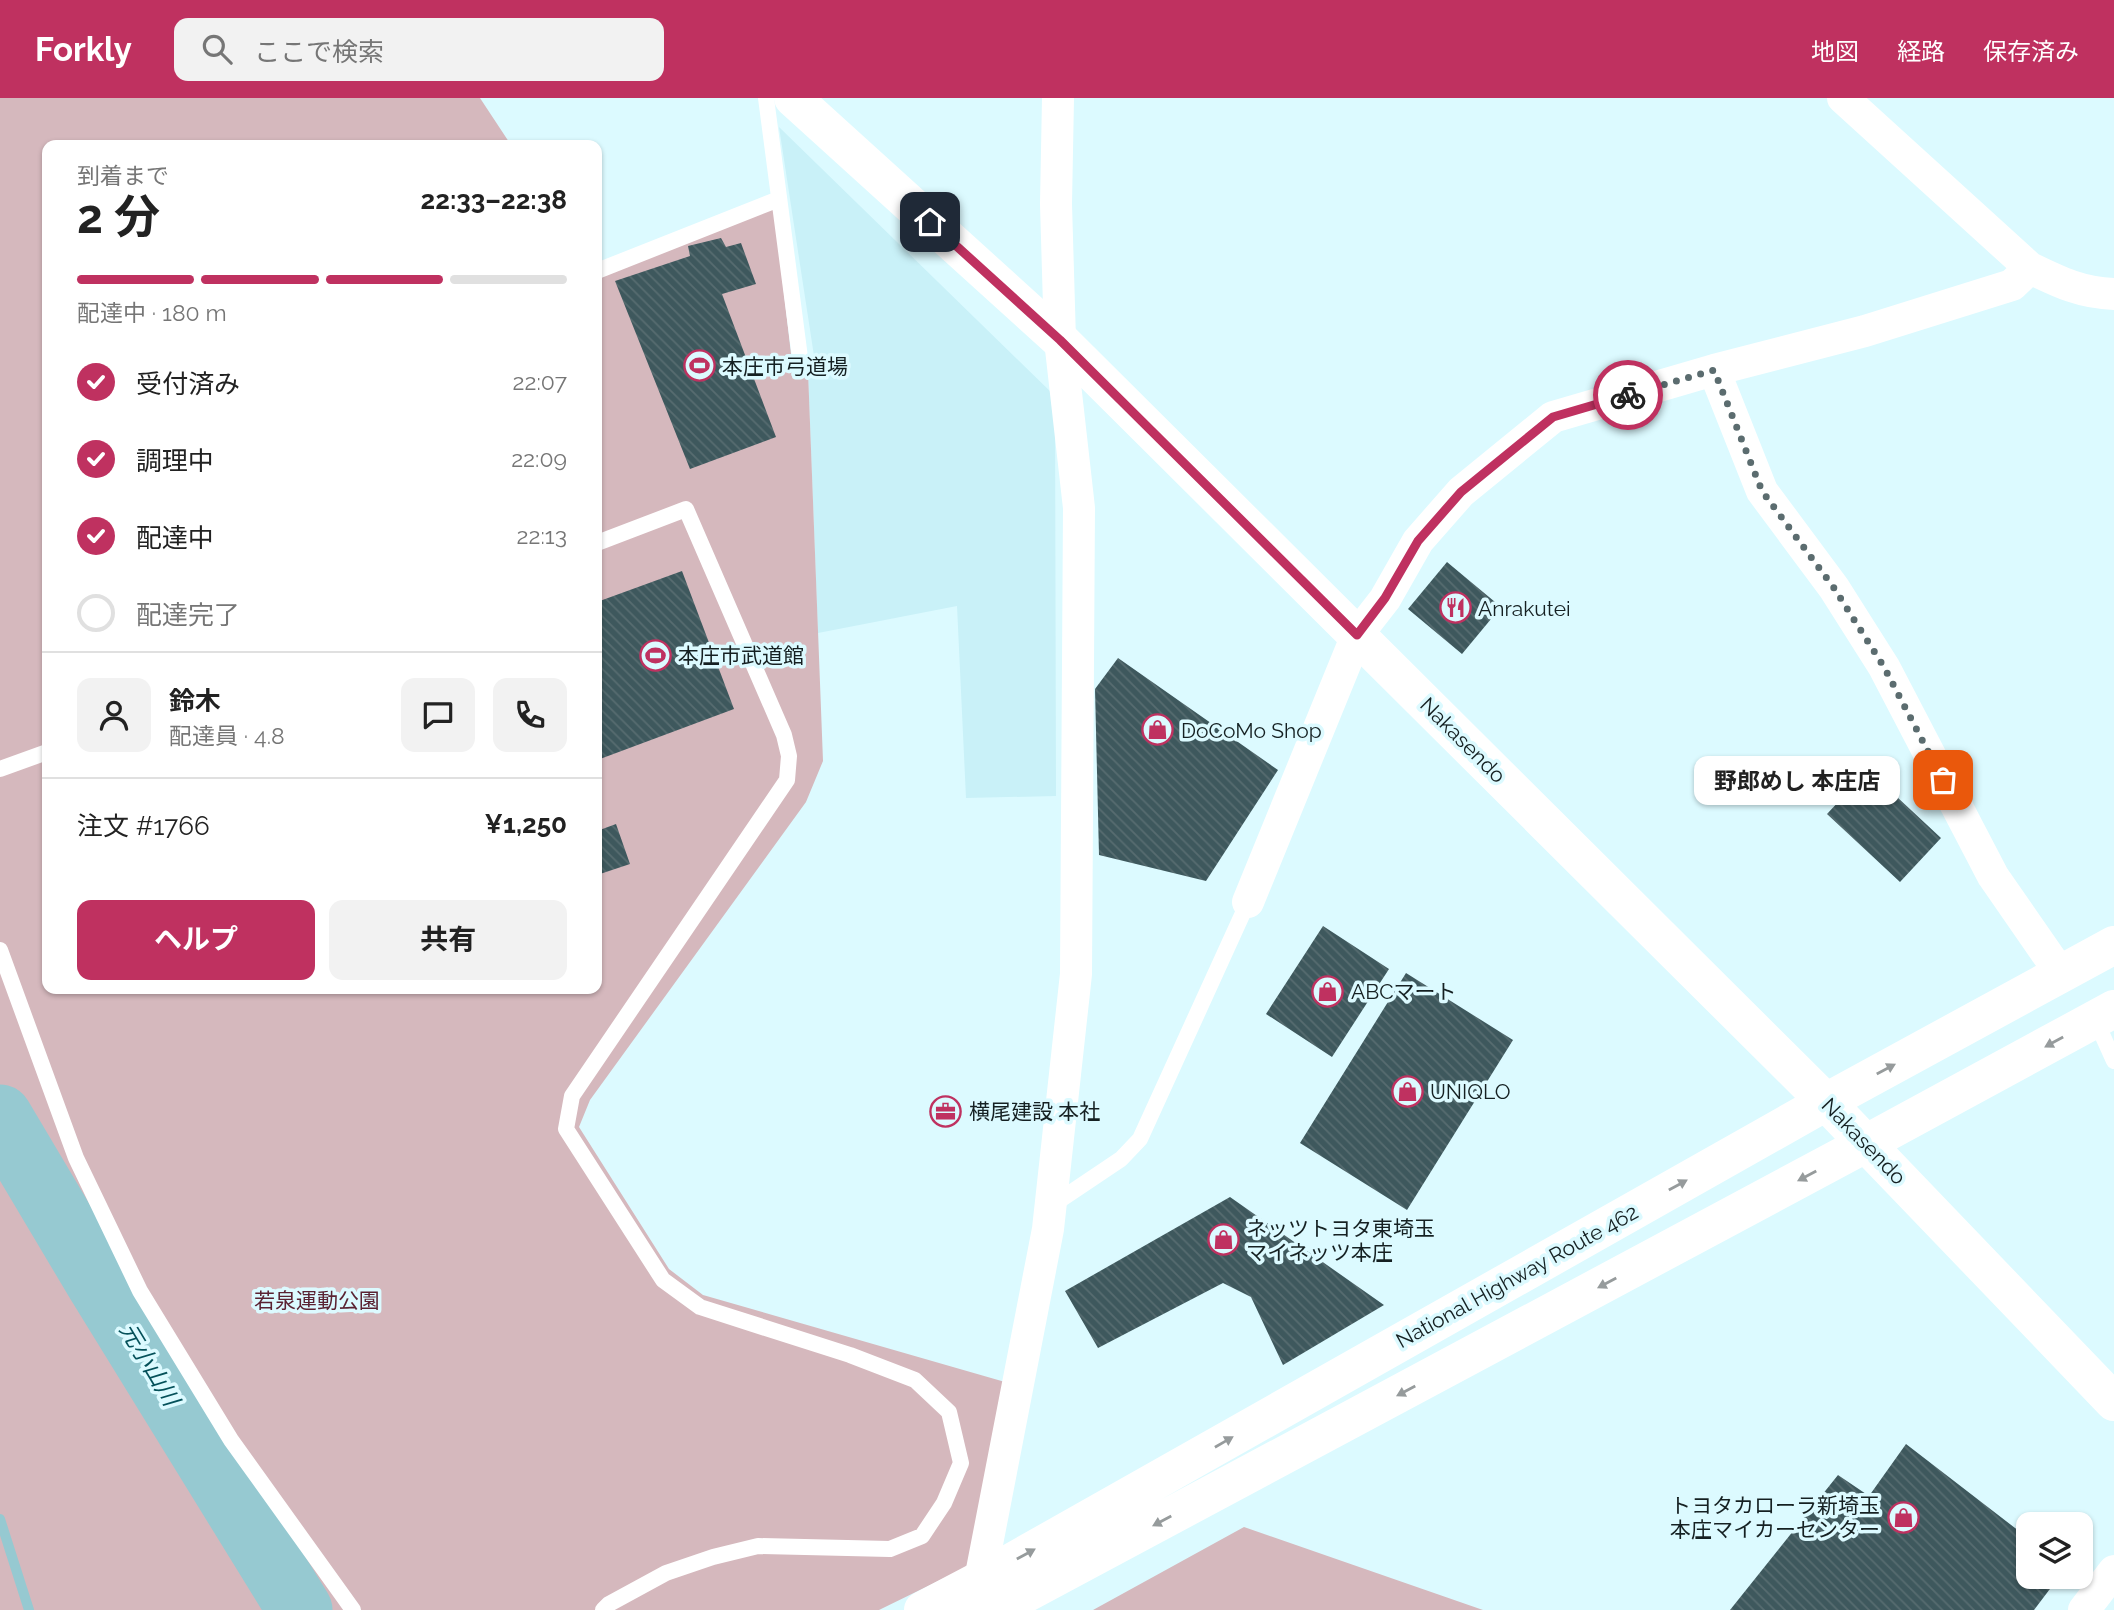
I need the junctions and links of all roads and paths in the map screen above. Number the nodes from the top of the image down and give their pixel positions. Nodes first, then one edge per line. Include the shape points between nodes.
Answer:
1 (766, 98) edge
2 (793, 98) edge
3 (1058, 98) edge
4 (1843, 98) edge
5 (779, 199) junction
6 (2030, 268) junction
7 (602, 269) edge
8 (2114, 294) edge
9 (1060, 340) junction
10 (802, 365) dead end
11 (1714, 370) junction
12 (602, 541) edge
13 (1357, 635) junction
14 (42, 754) edge
15 (0, 769) edge
16 (1248, 902) joint
17 (2114, 945) edge
18 (0, 950) edge
19 (2061, 974) junction
20 (2105, 1014) edge
21 (2114, 1061) edge
22 (1826, 1102) junction
23 (1867, 1143) junction
24 (1050, 1206) junction
25 (2114, 1402) edge
26 (2114, 1571) edge
27 (984, 1600) edge
28 (353, 1610) edge
29 (603, 1610) edge
30 (923, 1610) edge
31 (2084, 1610) edge

1 - 5 lane
2 - 9 highway, Nakasendo
3 - 9 street
4 - 6 street
5 - 7 lane
5 - 10 lane
6 - 8 street via 2067,286
6 - 11 street via 2011,285 1865,331
9 - 13 highway, Nakasendo
9 - 24 street via 1079,508 1076,974
11 - 13 street via 1553,417 1461,492 1418,541
11 - 19 street via 1762,491 1834,588 1884,667 1993,876
12 - 29 lane via 686,509 789,756 787,780 572,1096 566,1129 663,1280 700,1307 915,1380 949,1412 961,1464 944,1503 922,1536 890,1549 758,1546 666,1573
13 - 16 street
13 - 22 highway, Nakasendo
14 - 15 lane
16 - 24 lane via 1140,1139 1121,1159
17 - 19 highway, National Highway Route 462
18 - 28 lane via 76,1158 140,1291 231,1440
22 -> 19 highway, National Highway Route 462
20 - 21 lane
20 -> 23 highway, National Highway Route 462
22 - 23 highway, Nakasendo
27 -> 22 highway, National Highway Route 462
23 - 25 highway, Nakasendo
23 -> 27 highway, National Highway Route 462
24 - 27 street
26 - 31 street
27 - 30 highway, National Highway Route 462

